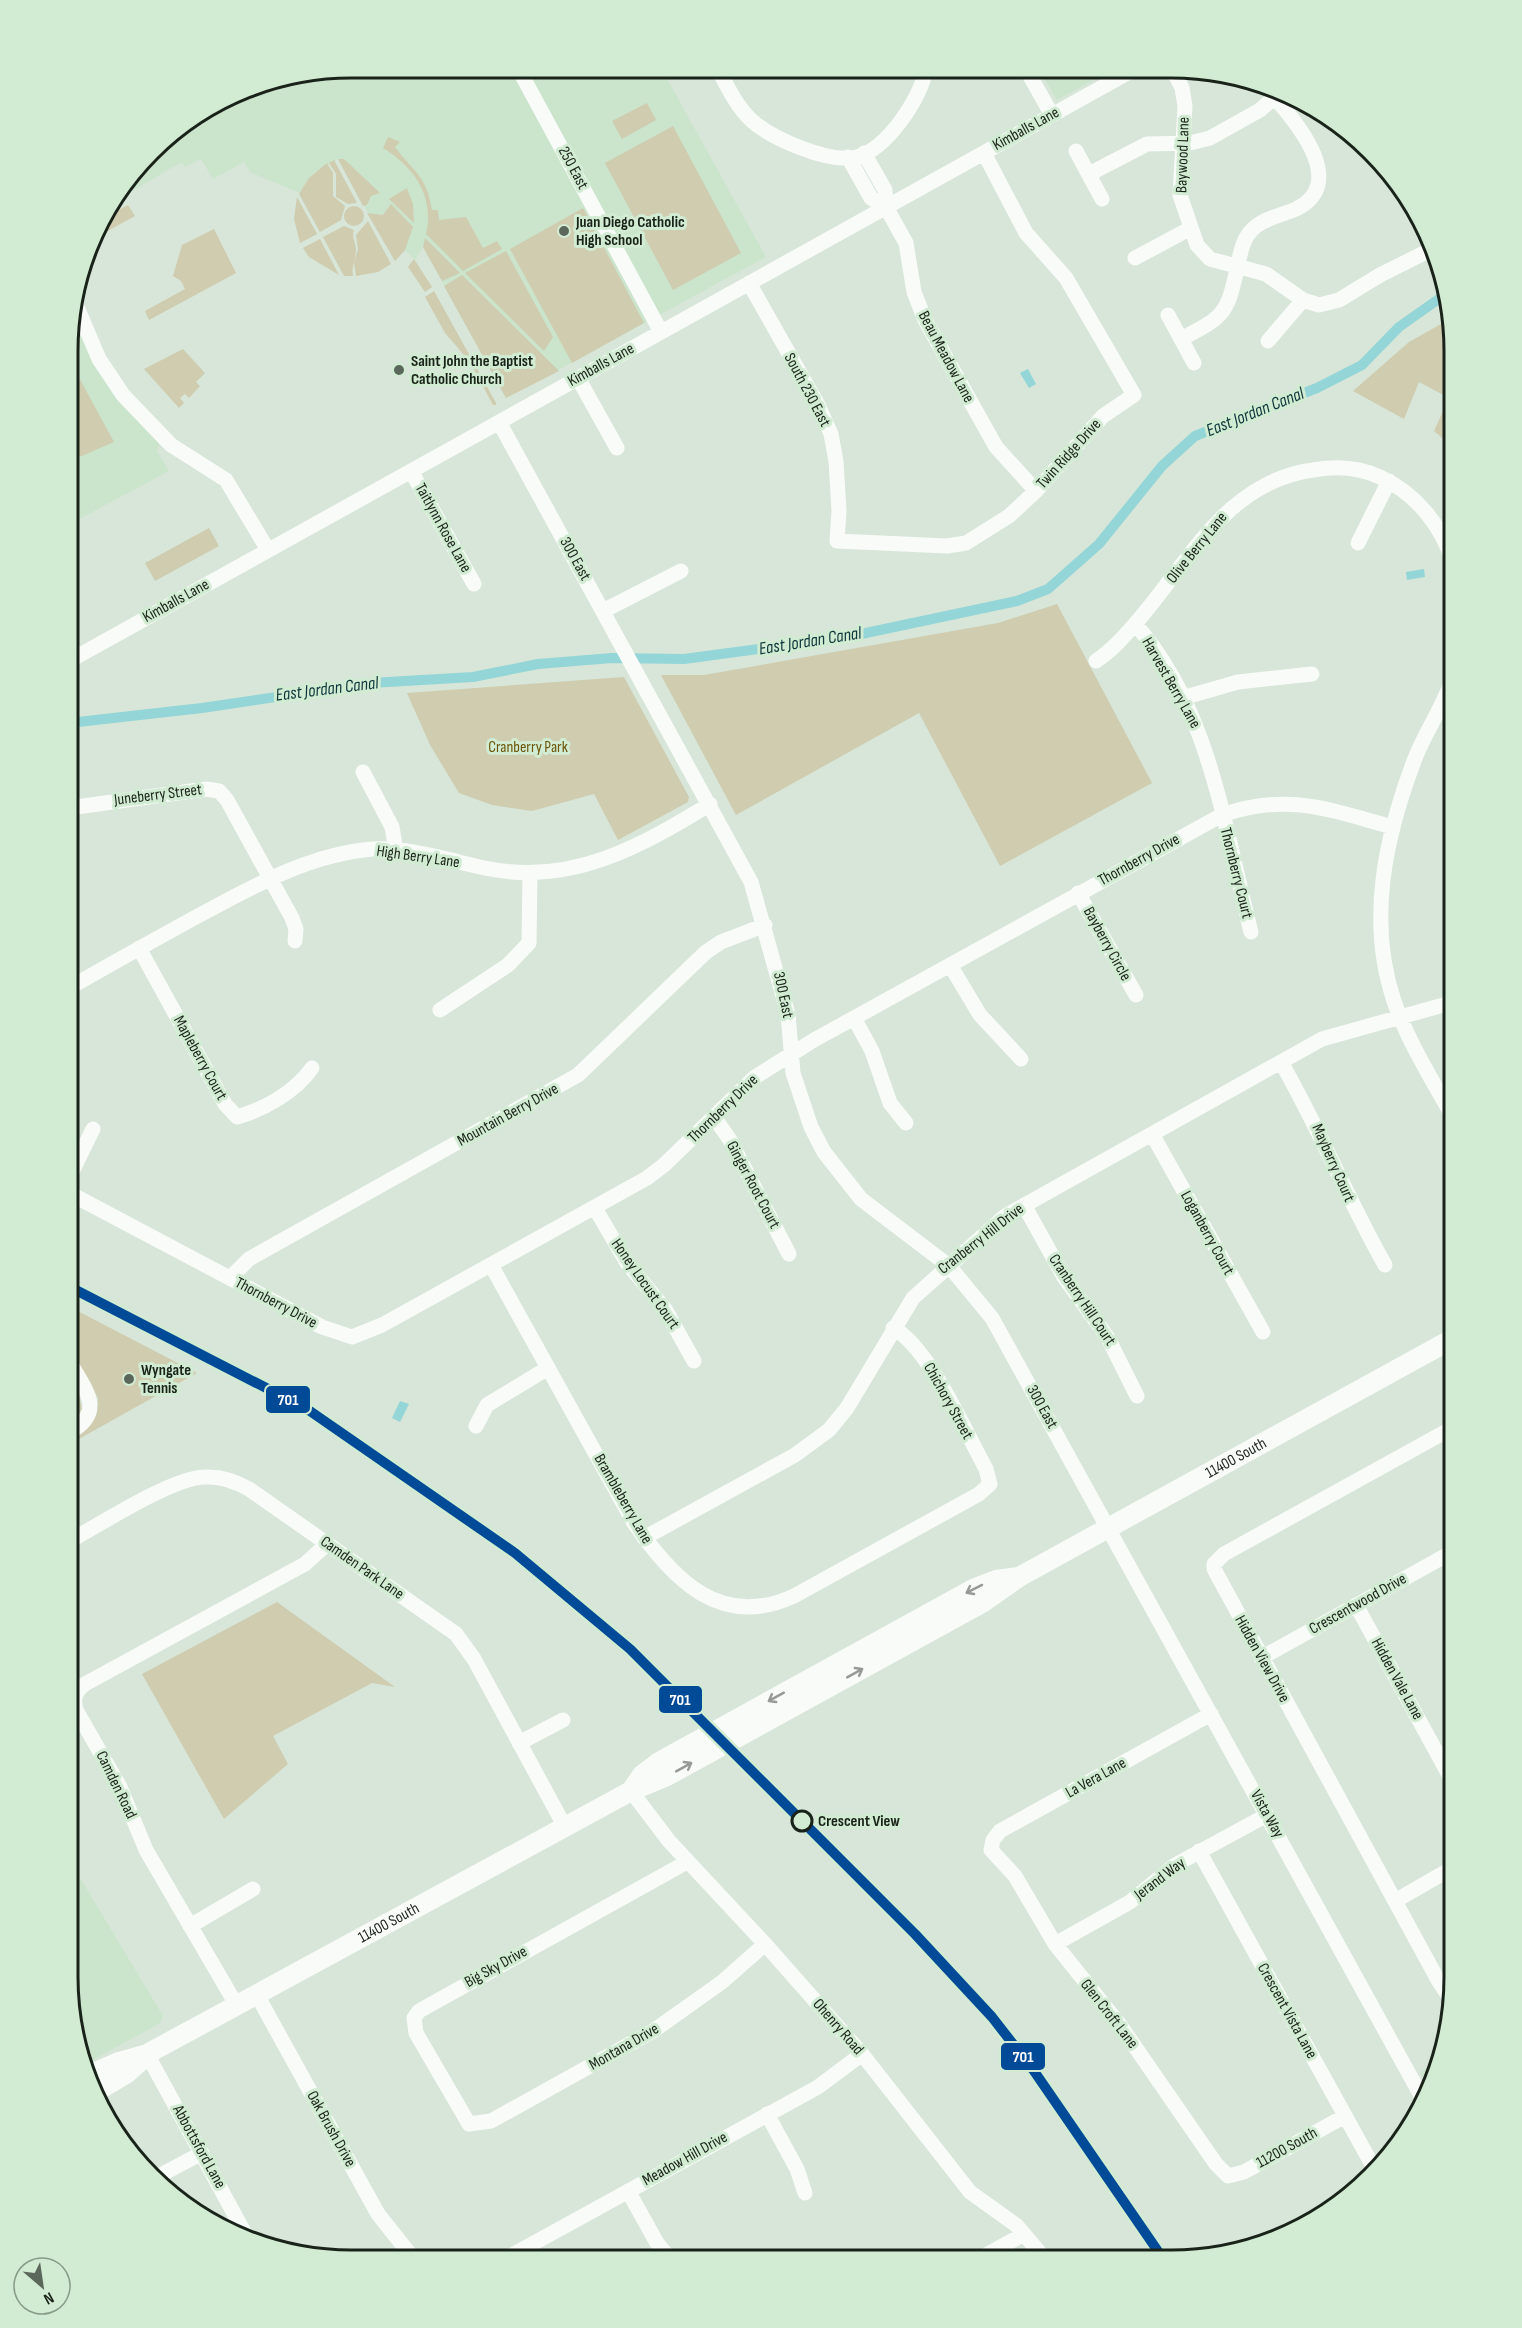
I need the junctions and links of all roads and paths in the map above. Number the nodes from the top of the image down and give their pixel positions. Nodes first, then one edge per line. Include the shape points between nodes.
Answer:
1 (523, 78) edge
2 (723, 78) edge
3 (923, 78) edge
4 (1031, 78) edge
5 (1119, 78) edge
6 (1176, 78) edge
7 (1274, 99) edge
8 (1283, 102) edge
9 (1052, 115) junction
10 (1182, 143) junction
11 (1076, 151) dead end
12 (984, 153) junction
13 (856, 156) junction
14 (1089, 174) junction
15 (1102, 199) dead end
16 (886, 207) junction
17 (1191, 228) junction
18 (1425, 252) edge
19 (1135, 258) dead end
20 (1238, 267) junction
21 (749, 283) junction
22 (1303, 300) junction
23 (80, 315) edge
24 (1168, 315) dead end
25 (661, 332) junction
26 (1181, 339) junction
27 (1268, 341) dead end
28 (1194, 363) dead end
29 (579, 378) junction
30 (499, 422) junction
31 (617, 448) dead end
32 (411, 471) junction
33 (1389, 481) junction
34 (1036, 491) junction
35 (1444, 531) edge
36 (837, 540) joint
37 (1358, 543) dead end
38 (268, 550) junction
39 (681, 572) dead end
40 (474, 584) dead end
41 (603, 611) junction
42 (1135, 624) junction
43 (78, 656) edge
44 (1095, 661) dead end
45 (1312, 674) dead end
46 (1444, 695) edge
47 (1182, 698) junction
48 (363, 772) dead end
49 (710, 804) junction
50 (78, 807) edge
51 (1222, 814) junction
52 (1393, 827) junction
53 (396, 851) junction
54 (530, 874) junction
55 (270, 878) junction
56 (1078, 893) junction
57 (765, 925) junction
58 (1251, 932) dead end
59 (295, 941) dead end
60 (139, 948) junction
61 (950, 965) junction
62 (78, 983) edge
63 (1136, 995) dead end
64 (1444, 1005) edge
65 (440, 1010) dead end
66 (1400, 1017) junction
67 (854, 1018) junction
68 (791, 1054) junction
69 (1021, 1059) dead end
70 (1281, 1062) junction
71 (312, 1068) dead end
72 (1444, 1100) edge
73 (714, 1117) junction
74 (906, 1122) dead end
75 (93, 1129) dead end
76 (1152, 1134) junction
77 (78, 1160) edge
78 (78, 1198) edge
79 (1024, 1205) junction
80 (595, 1208) junction
81 (789, 1254) dead end
82 (490, 1265) junction
83 (1385, 1265) dead end
84 (949, 1266) junction
85 (230, 1278) junction
86 (892, 1328) junction
87 (1263, 1332) dead end
88 (1444, 1344) edge
89 (694, 1361) dead end
90 (548, 1368) junction
91 (78, 1377) edge
92 (1137, 1396) dead end
93 (476, 1426) dead end
94 (78, 1428) edge
95 (1444, 1434) edge
96 (990, 1484) joint
97 (1109, 1528) junction
98 (78, 1537) edge
99 (644, 1538) junction
100 (327, 1544) junction
101 (1444, 1558) edge
102 (1356, 1605) junction
103 (1261, 1658) junction
104 (78, 1691) edge
105 (78, 1714) edge
106 (1211, 1714) junction
107 (563, 1720) dead end
108 (519, 1743) junction
109 (1444, 1766) edge
110 (631, 1791) junction
111 (1267, 1815) junction
112 (565, 1827) junction
113 (991, 1850) joint
114 (1199, 1851) junction
115 (687, 1862) junction
116 (1444, 1873) edge
117 (253, 1889) dead end
118 (1395, 1901) junction
119 (190, 1926) junction
120 (765, 1944) junction
121 (1055, 1944) junction
122 (1444, 1982) edge
123 (257, 1995) junction
124 (237, 2006) junction
125 (147, 2054) junction
126 (862, 2054) junction
127 (95, 2072) edge
128 (102, 2088) edge
129 (1420, 2089) edge
130 (767, 2114) junction
131 (1345, 2116) junction
132 (470, 2124) joint
133 (202, 2153) junction
134 (1371, 2163) edge
135 (162, 2174) edge
136 (1228, 2176) joint
137 (628, 2191) junction
138 (805, 2193) dead end
139 (241, 2227) edge
140 (1024, 2234) junction
141 (407, 2250) edge
142 (530, 2250) edge
143 (663, 2250) edge
144 (995, 2250) edge
145 (1038, 2250) edge

1 - 25 street, 250 East
2 - 13 street via 738,104 764,130 815,153
3 - 13 street via 910,110 884,138
4 - 9 street
5 - 9 street, Kimballs Lane
6 - 10 street, Baywood Lane via 1184,100
7 - 10 street via 1210,138
8 - 20 street via 1315,154 1317,187 1302,205 1254,228 1243,243
9 - 12 street, Kimballs Lane
10 - 14 street via 1147,144
10 - 17 street, Baywood Lane via 1180,188
11 - 14 street
12 - 16 street, Kimballs Lane
12 - 34 street, Twin Ridge Drive via 1026,232 1066,278 1134,395 1102,416
13 - 16 street, Beau Meadow Lane via 885,190
14 - 15 street
16 - 21 street, Kimballs Lane
16 - 34 street, Beau Meadow Lane via 906,243 914,292 924,320 996,447
17 - 19 street
17 - 20 street, Baywood Lane via 1204,255
18 - 22 street, Baywood Lane via 1339,300 1318,305
20 - 22 street, Baywood Lane via 1271,276
20 - 26 street via 1224,312
21 - 25 street, Kimballs Lane
21 - 36 street, South 230 East via 831,434 837,471
22 - 27 street
23 - 38 street via 99,359 123,395 171,445 226,480
24 - 26 street
25 - 29 street, Kimballs Lane
26 - 28 street
29 - 30 street, Kimballs Lane
29 - 31 street
30 - 32 street, Kimballs Lane
30 - 41 street, 300 East
32 - 38 street, Kimballs Lane
32 - 40 street, Taitlynn Rose Lane
33 - 35 street, Olive Berry Lane via 1419,504
33 - 37 street
33 - 42 street, Olive Berry Lane via 1363,470 1335,468 1300,471 1263,484 1220,517
34 - 36 street, Twin Ridge Drive via 1009,516 966,543 947,546
38 - 43 street, Kimballs Lane
39 - 41 street
41 - 49 street, 300 East
42 - 44 street, Olive Berry Lane via 1114,648
42 - 47 street, Harvest Berry Lane via 1154,648
45 - 47 street via 1238,682
46 - 52 street via 1414,758
47 - 51 street, Harvest Berry Lane via 1199,731
48 - 53 street via 392,826
49 - 54 street, High Berry Lane via 609,858 579,868
49 - 57 street, 300 East via 752,882
50 - 55 street, Juneberry Street via 216,789 225,797
51 - 52 street, Thornberry Drive via 1262,804 1300,803
51 - 56 street, Thornberry Drive
51 - 58 street, Thornberry Court
52 - 66 street via 1383,872 1379,920 1384,964
53 - 54 street, High Berry Lane
53 - 55 street, High Berry Lane via 374,849 338,856
54 - 65 street via 529,944 508,965
55 - 59 street via 292,918
55 - 60 street, High Berry Lane
56 - 61 street, Thornberry Drive
56 - 63 street, Bayberry Circle
57 - 68 street, 300 East via 788,1014
57 - 85 street, Mountain Berry Drive via 706,952 578,1076 249,1259
60 - 62 street, High Berry Lane
60 - 71 street, Mapleberry Court via 225,1104 237,1117 293,1089
61 - 67 street, Thornberry Drive
61 - 69 street via 980,1015
64 - 66 street, Cranberry Hill Drive
66 - 70 street, Cranberry Hill Drive via 1329,1036
66 - 72 street
67 - 68 street, Thornberry Drive
67 - 74 street via 872,1051 890,1103
68 - 73 street, Thornberry Drive via 755,1077
68 - 84 street, 300 East via 811,1127 845,1181 884,1218
70 - 76 street, Cranberry Hill Drive
70 - 83 street, Mayberry Court
73 - 80 street, Thornberry Drive via 656,1172
73 - 81 street, Ginger Root Court
75 - 77 street
76 - 79 street, Cranberry Hill Drive
76 - 87 street, Loganberry Court
78 - 85 street, Thornberry Drive
79 - 84 street, Cranberry Hill Drive via 1005,1216
79 - 92 street, Cranberry Hill Court via 1056,1265 1108,1338
80 - 82 street, Thornberry Drive
80 - 89 street, Honey Locust Court via 627,1263 665,1309
82 - 85 street, Thornberry Drive via 382,1325 352,1336 322,1327
82 - 90 street, Brambleberry Lane
84 - 86 street, Cranberry Hill Drive via 913,1298
84 - 97 street, 300 East via 992,1318
86 - 96 street, Chichory Street via 905,1334 924,1358 986,1469
86 - 99 street, Cranberry Hill Drive via 847,1408 818,1439
88 - 97 main road, 11400 South
90 - 93 street via 496,1397 480,1414
90 - 99 street, Brambleberry Lane
91 - 94 street via 88,1395 90,1413
95 - 103 street, Hidden View Drive via 1218,1558 1215,1575
96 - 99 street, Brambleberry Lane via 979,1494 794,1596 761,1607 735,1606 702,1595 664,1564
97 - 106 street, Vista Way
97 - 110 main road, 11400 South via 1019,1577 974,1608 668,1776
98 - 100 street, Camden Park Lane via 173,1485 205,1477 239,1484
100 - 104 street, Camden Road via 304,1564 84,1684
100 - 108 street, Camden Park Lane via 456,1635 469,1650
101 - 102 street, Crescentwood Drive
102 - 103 street, Crescentwood Drive
102 - 109 street, Hidden Vale Lane
103 - 118 street, Hidden View Drive
105 - 119 street, Camden Road via 120,1787 141,1840
106 - 111 street, Vista Way
106 - 113 street, La Vera Lane via 1000,1831
107 - 108 street
108 - 112 street, Camden Park Lane
110 - 112 main road, 11400 South
110 - 115 street, Ohenry Road
111 - 114 street, Jerand Way
111 - 129 street, Vista Way
112 - 123 main road, 11400 South
113 - 121 street, Glen Croft Lane via 1020,1884
114 - 121 street, Jerand Way via 1165,1872 1130,1902
114 - 131 street, Crescent Vista Lane
115 - 120 street, Ohenry Road
115 - 132 street, Big Sky Drive via 419,2011 414,2018 416,2033
116 - 118 street
117 - 119 street
118 - 122 street, Hidden View Drive
119 - 124 street, Camden Road
120 - 126 street, Ohenry Road
120 - 132 street, Montana Drive via 722,1983 653,2031 491,2121
121 - 136 street, Glen Croft Lane via 1120,2025
123 - 124 main road, 11400 South
123 - 141 street, Oak Brush Drive via 378,2214
124 - 125 main road, 11400 South
125 - 127 main road, 11400 South
125 - 128 main road, 11400 South via 126,2074
125 - 133 street, Abbottsford Lane
126 - 130 street, Meadow Hill Drive via 834,2077
126 - 140 street, Ohenry Road via 970,2192
130 - 137 street, Meadow Hill Drive
130 - 138 street via 797,2169
131 - 134 street, Crescent Vista Lane
131 - 136 street, 11200 South via 1244,2172
133 - 135 street
133 - 139 street, Abbottsford Lane
137 - 142 street, Meadow Hill Drive
137 - 143 street
140 - 144 street
140 - 145 street, Ohenry Road

